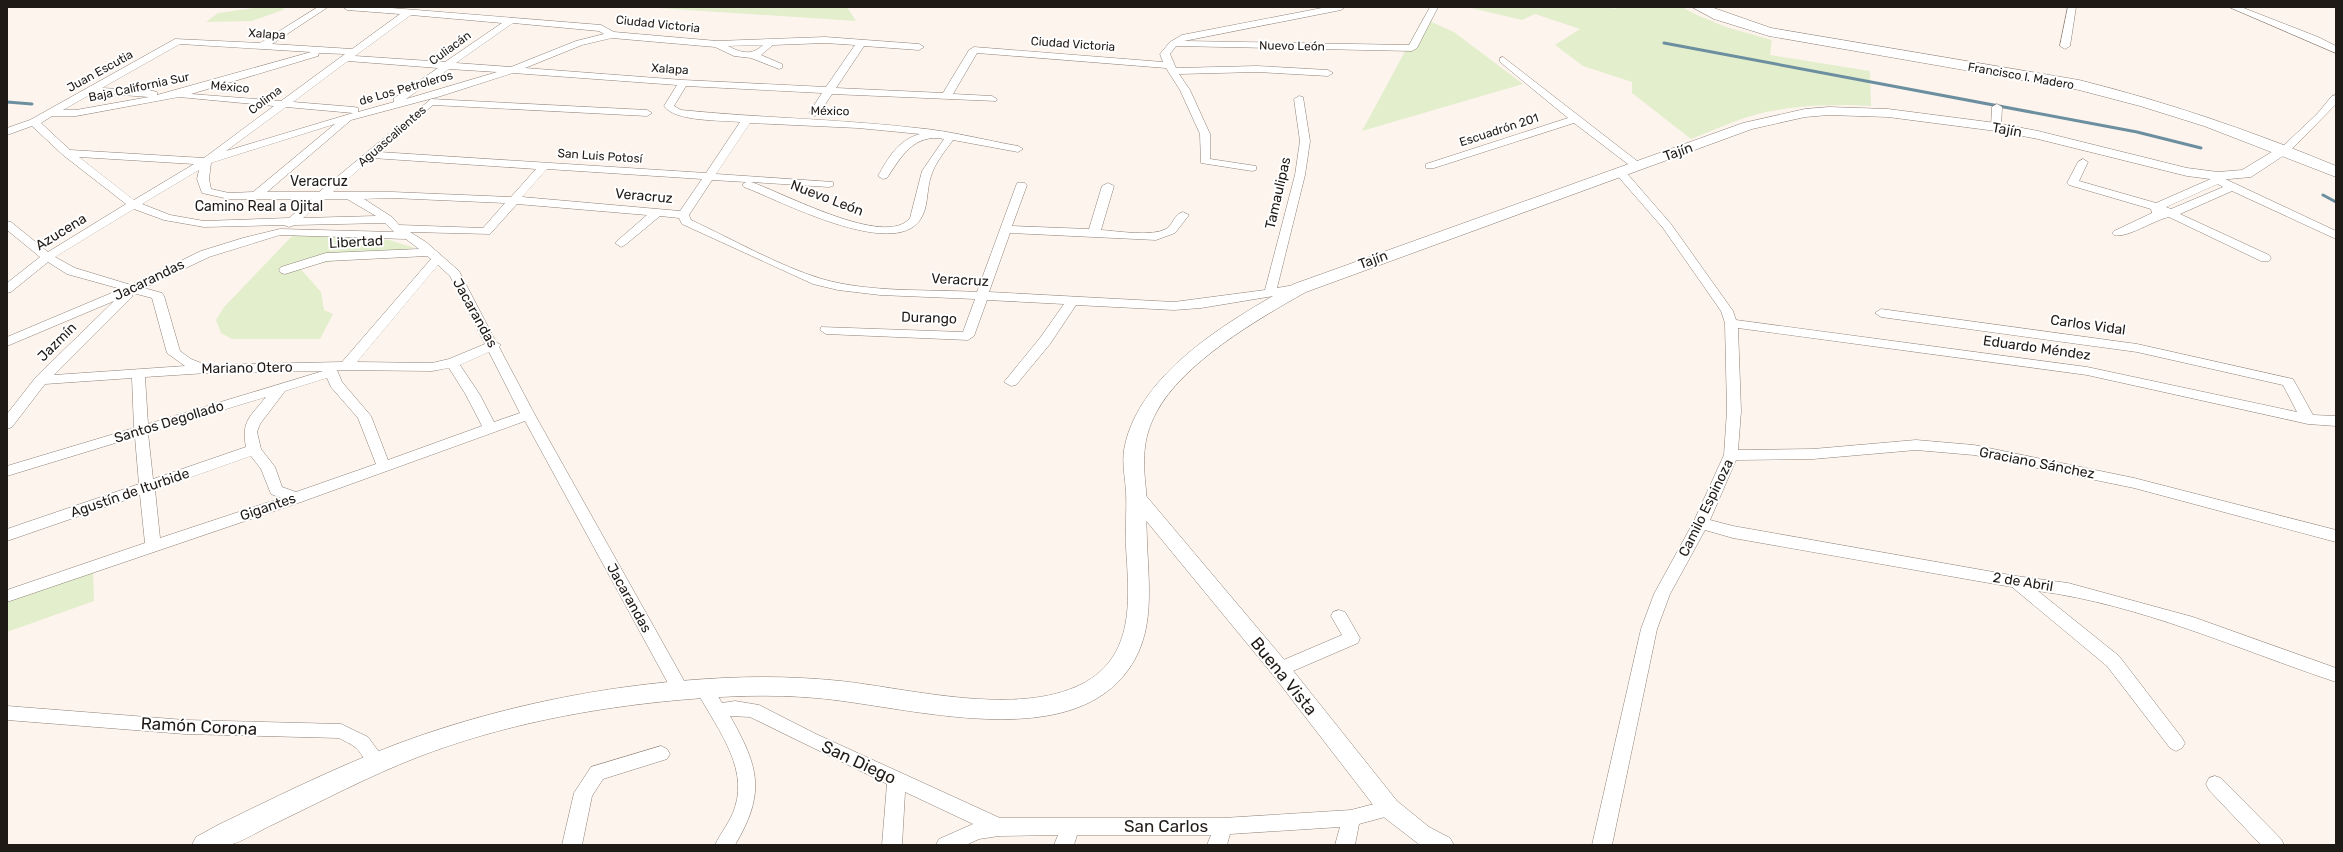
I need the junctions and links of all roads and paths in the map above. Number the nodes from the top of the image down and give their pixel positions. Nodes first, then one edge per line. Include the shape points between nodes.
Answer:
1 (324, 7) edge
2 (347, 7) edge
3 (1341, 7) edge
4 (1434, 7) edge
5 (1699, 7) edge
6 (2072, 7) edge
7 (2233, 7) edge
8 (409, 12) junction
9 (510, 21) junction
10 (612, 35) junction
11 (178, 41) joint
12 (770, 43) junction
13 (861, 43) junction
14 (717, 44) junction
15 (1173, 44) junction
16 (2065, 46) dead end
17 (261, 47) junction
18 (920, 47) dead end
19 (2336, 50) edge
20 (325, 51) junction
21 (350, 55) junction
22 (752, 55) junction
23 (1503, 60) dead end
24 (448, 65) junction
25 (778, 66) dead end
26 (1170, 68) junction
27 (510, 71) junction
28 (1328, 73) dead end
29 (683, 83) junction
30 (94, 90) junction
31 (830, 92) junction
32 (175, 95) junction
33 (947, 96) junction
34 (2336, 98) edge
35 (992, 99) dead end
36 (1299, 99) dead end
37 (281, 104) junction
38 (1997, 107) dead end
39 (384, 109) junction
40 (49, 113) junction
41 (647, 113) dead end
42 (814, 114) dead end
43 (349, 118) junction
44 (1575, 119) junction
45 (747, 120) junction
46 (32, 123) junction
47 (323, 124) junction
48 (1996, 127) junction
49 (7, 132) edge
50 (937, 133) junction
51 (951, 136) junction
52 (1018, 149) dead end
53 (2285, 150) junction
54 (67, 153) junction
55 (370, 155) junction
56 (206, 161) junction
57 (2083, 162) dead end
58 (545, 166) junction
59 (1430, 166) dead end
60 (1637, 166) junction
61 (1252, 168) dead end
62 (1620, 172) junction
63 (2336, 172) edge
64 (710, 176) junction
65 (882, 176) dead end
66 (732, 178) junction
67 (2218, 178) junction
68 (829, 184) dead end
69 (1021, 185) dead end
70 (1108, 186) dead end
71 (2232, 187) junction
72 (2187, 194) junction
73 (256, 196) junction
74 (322, 196) junction
75 (350, 196) junction
76 (514, 200) junction
77 (2201, 201) junction
78 (134, 205) junction
79 (2157, 211) junction
80 (658, 212) junction
81 (2172, 213) junction
82 (683, 215) junction
83 (1183, 215) dead end
84 (292, 221) junction
85 (7, 224) edge
86 (392, 224) junction
87 (1007, 229) junction
88 (280, 232) junction
89 (1094, 233) junction
90 (2118, 234) dead end
91 (2336, 235) edge
92 (408, 236) junction
93 (621, 243) dead end
94 (433, 255) junction
95 (46, 257) junction
96 (2265, 258) dead end
97 (285, 270) dead end
98 (7, 288) edge
99 (134, 288) junction
100 (1300, 288) junction
101 (1270, 293) junction
102 (981, 296) junction
103 (1072, 301) junction
104 (1881, 313) dead end
105 (1731, 323) junction
106 (826, 330) dead end
107 (7, 342) edge
108 (494, 345) junction
109 (452, 363) junction
110 (346, 366) junction
111 (207, 369) junction
112 (329, 370) junction
113 (138, 372) junction
114 (41, 380) junction
115 (1011, 382) dead end
116 (280, 388) junction
117 (528, 415) junction
118 (2308, 419) junction
119 (2336, 420) edge
120 (7, 424) edge
121 (490, 429) junction
122 (141, 431) junction
123 (254, 450) junction
124 (1731, 455) junction
125 (384, 467) junction
126 (7, 470) edge
127 (147, 487) junction
128 (1136, 496) junction
129 (296, 498) junction
130 (1701, 523) junction
131 (7, 535) edge
132 (2336, 536) edge
133 (153, 546) junction
134 (2016, 582) junction
135 (7, 596) edge
136 (1339, 616) dead end
137 (1280, 669) junction
138 (2336, 675) edge
139 (704, 688) junction
140 (681, 691) junction
141 (717, 711) junction
142 (7, 713) edge
143 (2176, 743) dead end
144 (661, 754) dead end
145 (378, 763) junction
146 (897, 779) junction
147 (2215, 784) dead end
148 (1389, 808) junction
149 (1351, 818) junction
150 (1222, 826) junction
151 (999, 827) junction
152 (1071, 827) junction
153 (204, 845) edge
154 (572, 845) edge
155 (726, 845) edge
156 (892, 845) edge
157 (946, 845) edge
158 (1064, 845) edge
159 (1216, 845) edge
160 (1345, 845) edge
161 (1442, 845) edge
162 (1602, 845) edge
163 (2274, 845) edge

1 - 17 street
2 - 8 street, Ciudad Victoria
3 - 15 street via 1214,30
4 - 15 street, Nuevo León via 1412,48
5 - 53 main road, Francisco I. Madero via 1769,32 2079,85 2116,94 2196,116
6 - 16 street
7 - 19 street via 2315,38
8 - 9 street, Ciudad Victoria
8 - 21 street, Colima
9 - 10 street, Ciudad Victoria via 602,28
9 - 24 street, Culiacán
10 - 14 street, Ciudad Victoria
10 - 27 street, de Los Petroleros via 579,43
11 - 17 street, Xalapa
11 - 30 street, Juan Escutia
12 - 13 street, Ciudad Victoria via 825,40
12 - 14 street, Ciudad Victoria
12 - 22 street via 759,53
13 - 18 street, Ciudad Victoria
13 - 31 street
14 - 22 street via 737,55
15 - 26 street via 1165,54
17 - 20 street, Xalapa
20 - 21 street, Xalapa
20 - 32 street, Baja California Sur
21 - 24 street, Xalapa
21 - 37 street, Colima
22 - 25 street
23 - 44 street, Escuadrón 201
24 - 27 street, Xalapa
24 - 39 street, Culiacán
26 - 28 street
26 - 33 street, Ciudad Victoria via 974,50
26 - 61 street via 1185,90 1205,134 1205,161
27 - 29 street, Xalapa
27 - 39 street, de Los Petroleros
29 - 31 street, Xalapa
29 - 45 street, México via 669,106 672,110 679,113
30 - 32 street, México
30 - 40 street, Juan Escutia
31 - 33 street, Xalapa
31 - 42 street
32 - 37 street, México
32 - 40 street, Baja California Sur via 76,113
33 - 35 street, Xalapa
34 - 53 street
36 - 101 street, Tamaulipas via 1305,141 1300,175
37 - 47 street, México via 354,110
37 - 56 street, Colima
38 - 48 street
39 - 43 street, de Los Petroleros
40 - 46 street, Juan Escutia
41 - 55 street, Aguascalientes via 430,102
43 - 47 street, de Los Petroleros
43 - 73 street
44 - 59 street, Escuadrón 201
44 - 60 street, Escuadrón 201
45 - 50 street, México via 858,125
45 - 64 street
46 - 49 street, Juan Escutia
46 - 54 street, Camino Real a Ojital
47 - 56 street, de Los Petroleros
48 - 60 main road, Tajín via 1858,111 1805,113 1748,126
48 - 67 main road, Tajín
50 - 51 street, México
50 - 65 street via 906,143 898,150
51 - 52 street, México
51 - 66 street, Nuevo León via 926,176 921,203 912,223 901,229 854,226 807,210 770,191
53 - 63 main road, Francisco I. Madero
53 - 67 main road via 2246,174
54 - 56 street
54 - 78 street, Camino Real a Ojital
55 - 58 street, San Luis Potosí
55 - 74 street, Aguascalientes
56 - 73 street, Veracruz via 203,179 206,191 229,196
56 - 78 street, Colima
57 - 79 street via 2073,183
58 - 64 street, San Luis Potosí
58 - 76 street
60 - 62 main road, Tajín
62 - 100 main road, Tajín
62 - 105 street, Camilo Espinoza via 1667,226 1727,311
64 - 66 street, San Luis Potosí
64 - 82 street
66 - 68 street, San Luis Potosí
67 - 71 street, Tajín
67 - 72 street
69 - 87 street, Durango
70 - 89 street
71 - 77 street
71 - 91 street, Tajín
72 - 77 street
72 - 79 street
73 - 74 street, Veracruz
74 - 75 street, Veracruz
74 - 84 street, Aguascalientes
75 - 76 street, Veracruz via 392,195
75 - 86 street via 366,204
76 - 80 street, Veracruz
76 - 86 street, Camino Real a Ojital via 486,232
77 - 81 street
78 - 84 street, Camino Real a Ojital via 168,218 204,224
78 - 95 street, Azucena
79 - 81 street
79 - 90 street
80 - 82 street, Veracruz
80 - 93 street
81 - 96 street
82 - 102 street, Veracruz via 686,222 816,282 887,291
83 - 89 street via 1171,231 1164,235
84 - 86 street, Camino Real a Ojital
84 - 88 street, Aguascalientes
85 - 95 street
86 - 92 street
87 - 89 street
87 - 102 street, Durango
88 - 92 street, Jacarandas
88 - 99 street, Jacarandas via 205,254
92 - 94 street, Jacarandas
94 - 97 street, Libertad via 326,257
94 - 108 street, Jacarandas via 455,274
94 - 110 street
95 - 98 street, Azucena
95 - 99 street via 71,271
99 - 107 street, Jacarandas
99 - 111 street via 158,296 174,353 186,362
99 - 114 street, Jazmín
100 - 101 street, Veracruz
100 - 128 main road, Tajín via 1246,319 1207,349 1174,377 1148,408 1136,438 1133,460
101 - 103 street, Veracruz via 1174,306
102 - 103 street, Veracruz
102 - 106 street, Durango via 968,336
103 - 115 street via 1045,342
104 - 118 street, Carlos Vidal via 2137,348 2288,382
105 - 118 street, Eduardo Méndez via 2087,371
105 - 124 street, Camilo Espinoza via 1734,411
108 - 109 street, Mariano Otero
108 - 117 street, Jacarandas
109 - 110 street, Mariano Otero via 432,367
109 - 121 street via 473,395
110 - 112 street, Mariano Otero
111 - 112 street, Mariano Otero
111 - 113 street, Mariano Otero
112 - 116 street, Santos Degollado
112 - 125 street via 336,384 364,416
113 - 114 street, Mariano Otero
113 - 122 street
114 - 120 street, Jazmín
116 - 122 street, Santos Degollado
116 - 123 street via 253,423 250,432
117 - 121 street, Gigantes
117 - 140 street, Jacarandas
118 - 119 street, Eduardo Méndez
121 - 125 street, Gigantes
122 - 126 street, Santos Degollado
122 - 127 street
123 - 127 street, Agustín de Iturbide
123 - 129 street via 268,467 276,490
124 - 130 street, Camilo Espinoza
124 - 132 street, Graciano Sánchez via 1813,454 1916,445 1974,450 2134,483
125 - 129 street, Gigantes
127 - 131 street, Agustín de Iturbide
127 - 133 street
128 - 137 street, Buena Vista
128 - 139 main road, Tajín via 1136,548 1141,588 1137,628 1125,659 1095,688 1055,704 1021,710 933,705 819,689 772,686
129 - 133 street, Gigantes
130 - 134 street, 2 de Abril via 1733,532
130 - 162 street, Camilo Espinoza via 1662,594 1649,629
133 - 135 street, Gigantes
134 - 138 street, 2 de Abril via 2068,589 2178,618
134 - 143 street via 2113,661
136 - 137 street via 1352,638
137 - 148 street, Buena Vista
139 - 140 main road, Tajín
139 - 141 street
140 - 145 main road, Tajín via 585,702 485,726 425,744
141 - 146 street, San Diego via 735,708 753,710
141 - 155 street via 745,767 748,795
142 - 145 street, Ramón Corona via 185,727 341,731 362,742
144 - 154 street via 597,773 583,793
145 - 153 main road, Tajín
146 - 151 street, San Diego
146 - 156 street
147 - 163 street
148 - 149 street, San Carlos
148 - 161 street, Buena Vista via 1421,834
149 - 150 street, San Carlos
149 - 160 street
150 - 152 street, San Carlos
150 - 159 street
151 - 152 street, San Carlos
151 - 157 street, San Carlos via 977,830
152 - 158 street

